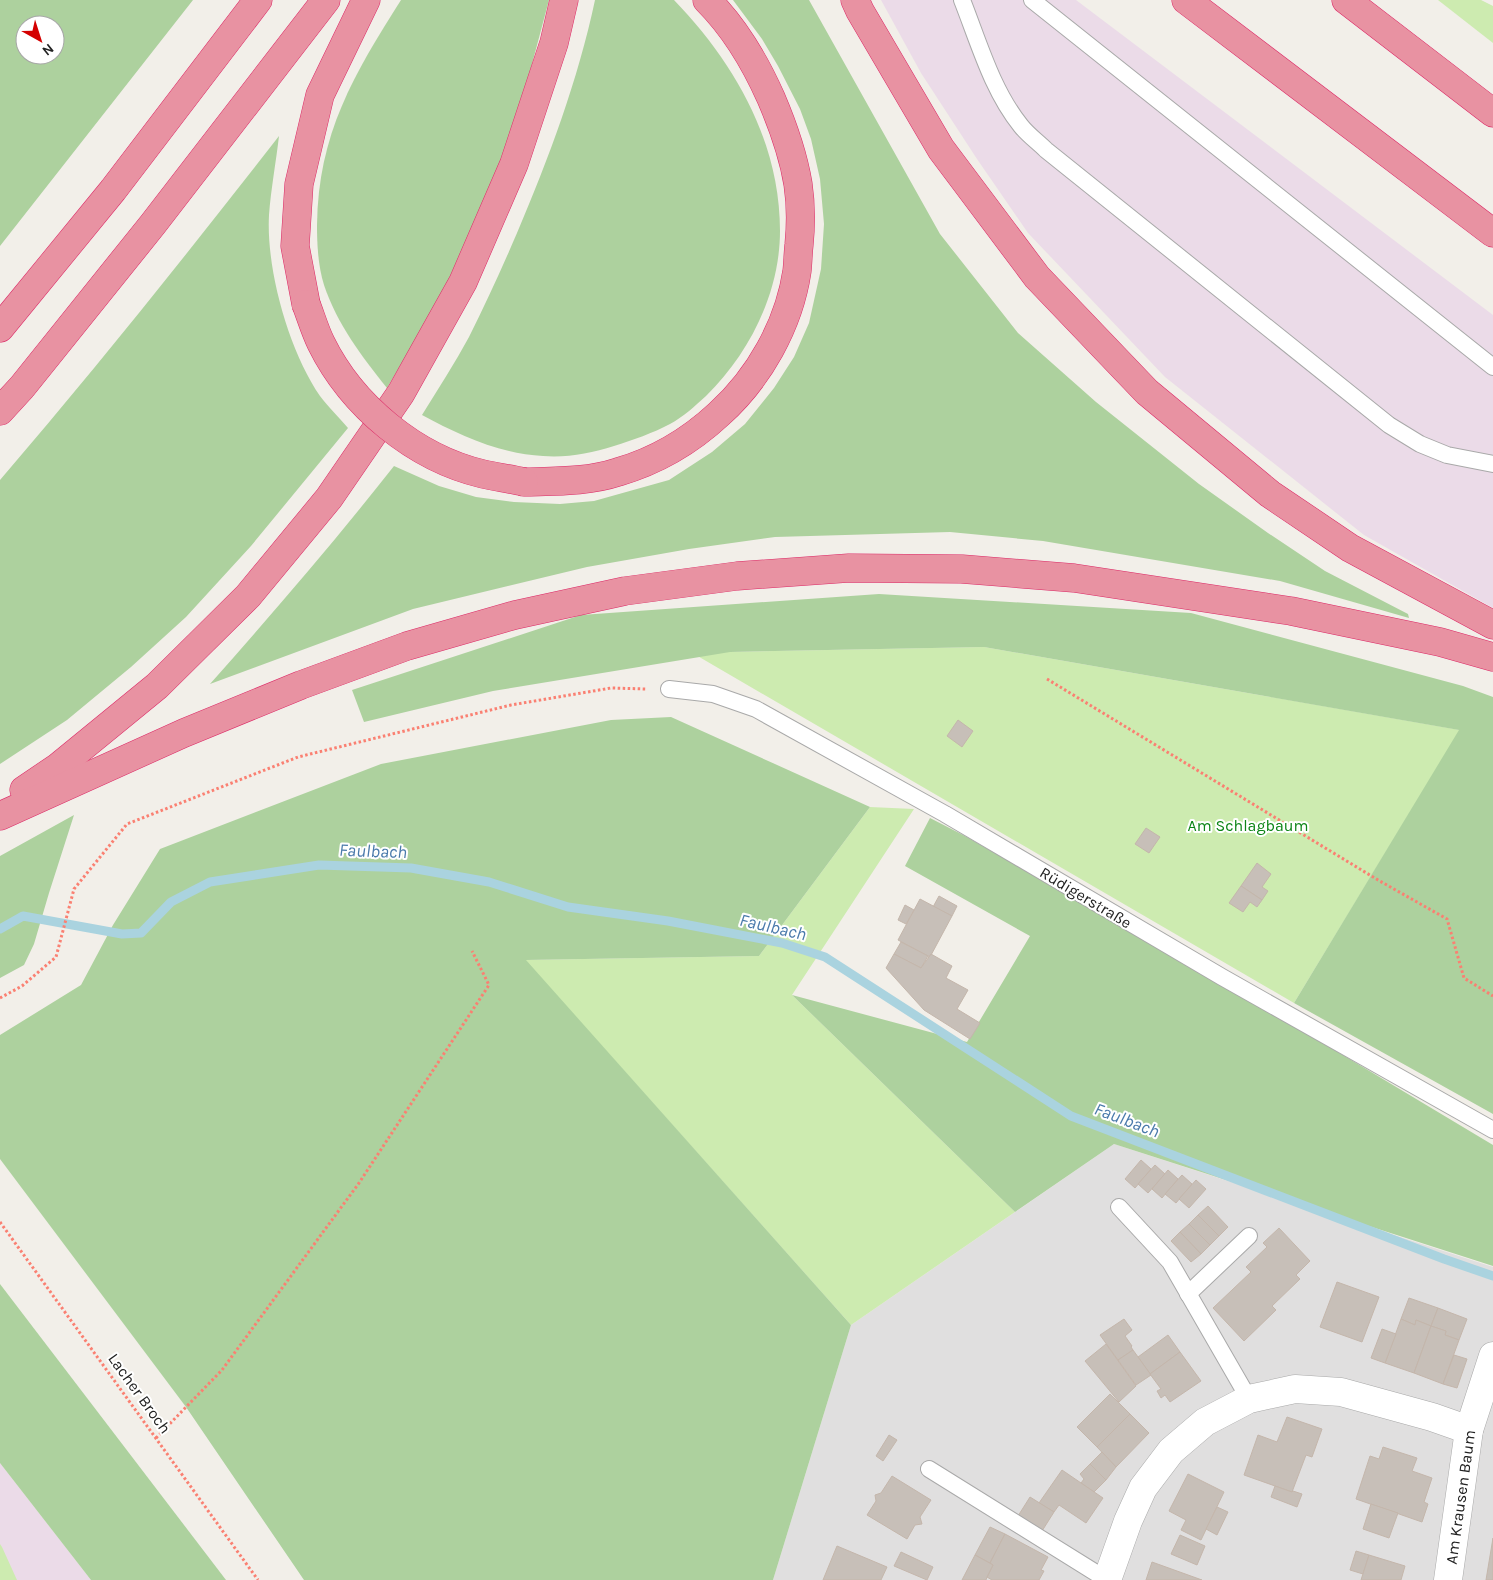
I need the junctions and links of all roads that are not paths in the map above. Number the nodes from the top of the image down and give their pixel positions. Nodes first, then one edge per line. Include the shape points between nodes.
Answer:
1 (258, 0) edge
2 (326, 0) edge
3 (366, 0) edge
4 (564, 0) edge
5 (707, 0) edge
6 (855, 0) edge
7 (962, 0) edge
8 (1032, 0) edge
9 (1186, 0) edge
10 (1346, 0) edge
11 (1493, 113) edge
12 (1493, 233) edge
13 (0, 328) edge
14 (1493, 367) edge
15 (0, 411) edge
16 (1493, 464) edge
17 (1493, 625) edge
18 (1493, 657) edge
19 (669, 689) road end
20 (0, 806) edge
21 (0, 816) edge
22 (1493, 1130) edge
23 (1119, 1207) dead end
24 (1249, 1236) dead end
25 (1188, 1294) junction
26 (1493, 1356) edge
27 (1249, 1399) junction
28 (1469, 1430) junction
29 (929, 1469) dead end
30 (1107, 1579) edge
31 (1448, 1580) edge

1 - 13 highway via 113,190
2 - 15 highway via 153,224
3 - 5 highway, bridge via 320,95 299,184 295,246 306,304 322,344 344,380 372,412 405,438 442,460 482,474 524,482 572,481 618,472 662,455 702,430 736,398 764,360 785,318 797,272 801,225 790,147 761,75 741,42
4 - 20 highway via 554,43 514,164 464,282 402,393 329,498 248,596 157,686 58,767
6 - 17 highway via 941,149 1037,277 1147,392 1270,494 1350,548
7 - 16 lane via 1003,99 1022,126 1046,150 1389,425 1420,444 1447,455
8 - 14 lane
9 - 12 highway
10 - 11 highway
18 - 21 highway via 1440,642 1291,611 1074,578 962,569 849,568 737,576 626,591 515,614 407,646 301,685
19 - 22 lane, Rüdigerstraße via 713,694 756,709 945,814 1222,977
23 - 25 lane via 1170,1262
24 - 25 lane
25 - 27 lane
26 - 28 street, Am Krausen Baum
27 - 28 street via 1296,1389 1341,1392
27 - 30 street via 1205,1422 1171,1451 1143,1488
28 - 31 street, Am Krausen Baum
29 - 30 lane

